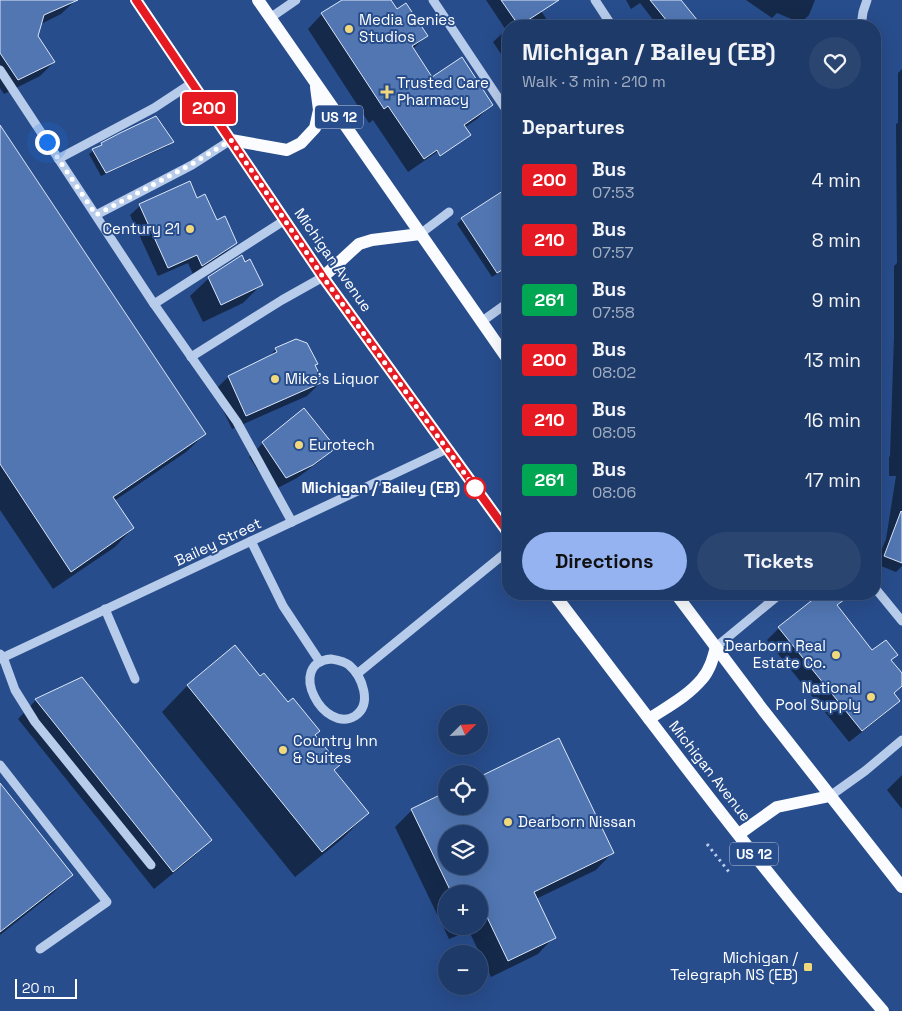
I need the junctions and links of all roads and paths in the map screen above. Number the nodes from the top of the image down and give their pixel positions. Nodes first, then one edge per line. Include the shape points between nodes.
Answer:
1 (136, 0) edge
2 (258, 0) edge
3 (296, 0) edge
4 (433, 0) edge
5 (595, 0) edge
6 (867, 0) edge
7 (270, 18) junction
8 (608, 20) edge
9 (862, 20) edge
10 (0, 70) edge
11 (192, 83) junction
12 (316, 85) junction
13 (502, 104) edge
14 (231, 140) junction
15 (58, 159) junction
16 (449, 212) dead end
17 (96, 215) junction
18 (285, 220) junction
19 (420, 234) junction
20 (323, 277) junction
21 (154, 304) junction
22 (502, 307) edge
23 (481, 322) junction
24 (502, 351) edge
25 (191, 357) junction
26 (447, 449) junction
27 (292, 522) junction
28 (502, 524) edge
29 (251, 541) junction
30 (502, 556) edge
31 (881, 595) edge
32 (559, 600) edge
33 (681, 600) edge
34 (773, 600) edge
35 (105, 609) junction
36 (902, 621) edge
37 (716, 647) junction
38 (1, 657) edge
39 (320, 662) junction
40 (356, 674) junction
41 (135, 679) dead end
42 (650, 720) junction
43 (902, 740) edge
44 (0, 765) edge
45 (830, 796) junction
46 (738, 834) junction
47 (707, 844) dead end
48 (151, 865) dead end
49 (729, 872) dead end
50 (902, 887) edge
51 (40, 949) dead end
52 (883, 1011) edge

1 - 11 main road, Michigan Avenue
2 - 7 main road, US 12
3 - 7 street
4 - 13 street
5 - 8 street
6 - 9 street
7 - 12 main road, US 12
10 - 15 street
11 - 14 main road, Michigan Avenue
11 - 15 street via 154,108
12 - 14 main road via 319,110 314,128 301,143 287,150
12 - 19 main road, US 12
14 - 17 street
14 - 18 main road, Michigan Avenue
15 - 17 street
16 - 19 street
17 - 21 street
18 - 20 main road, Michigan Avenue
18 - 21 street
19 - 20 main road via 359,244
19 - 23 main road, US 12
20 - 25 street
20 - 26 main road, Michigan Avenue
21 - 25 street
22 - 23 street
23 - 24 main road, US 12
25 - 27 street via 236,422
26 - 27 street, Bailey Street
26 - 28 main road, Michigan Avenue
27 - 29 street, Bailey Street
29 - 35 street, Bailey Street
29 - 39 street via 283,606
30 - 40 street
31 - 36 street
32 - 42 main road, Michigan Avenue / US 12
33 - 37 main road
34 - 37 street
35 - 38 street, Bailey Street
35 - 41 street
37 - 42 main road via 703,678
37 - 45 main road
38 - 48 street via 15,690 35,722
39 - 40 street via 331,659 343,662
39 - 40 street via 311,672 311,689 320,706 336,717 354,716 363,704 363,684
42 - 46 main road, Michigan Avenue / US 12
43 - 45 street
44 - 51 street via 107,902
45 - 46 main road via 776,807
45 - 50 main road
46 - 52 main road, Michigan Avenue / US 12
47 - 49 path

